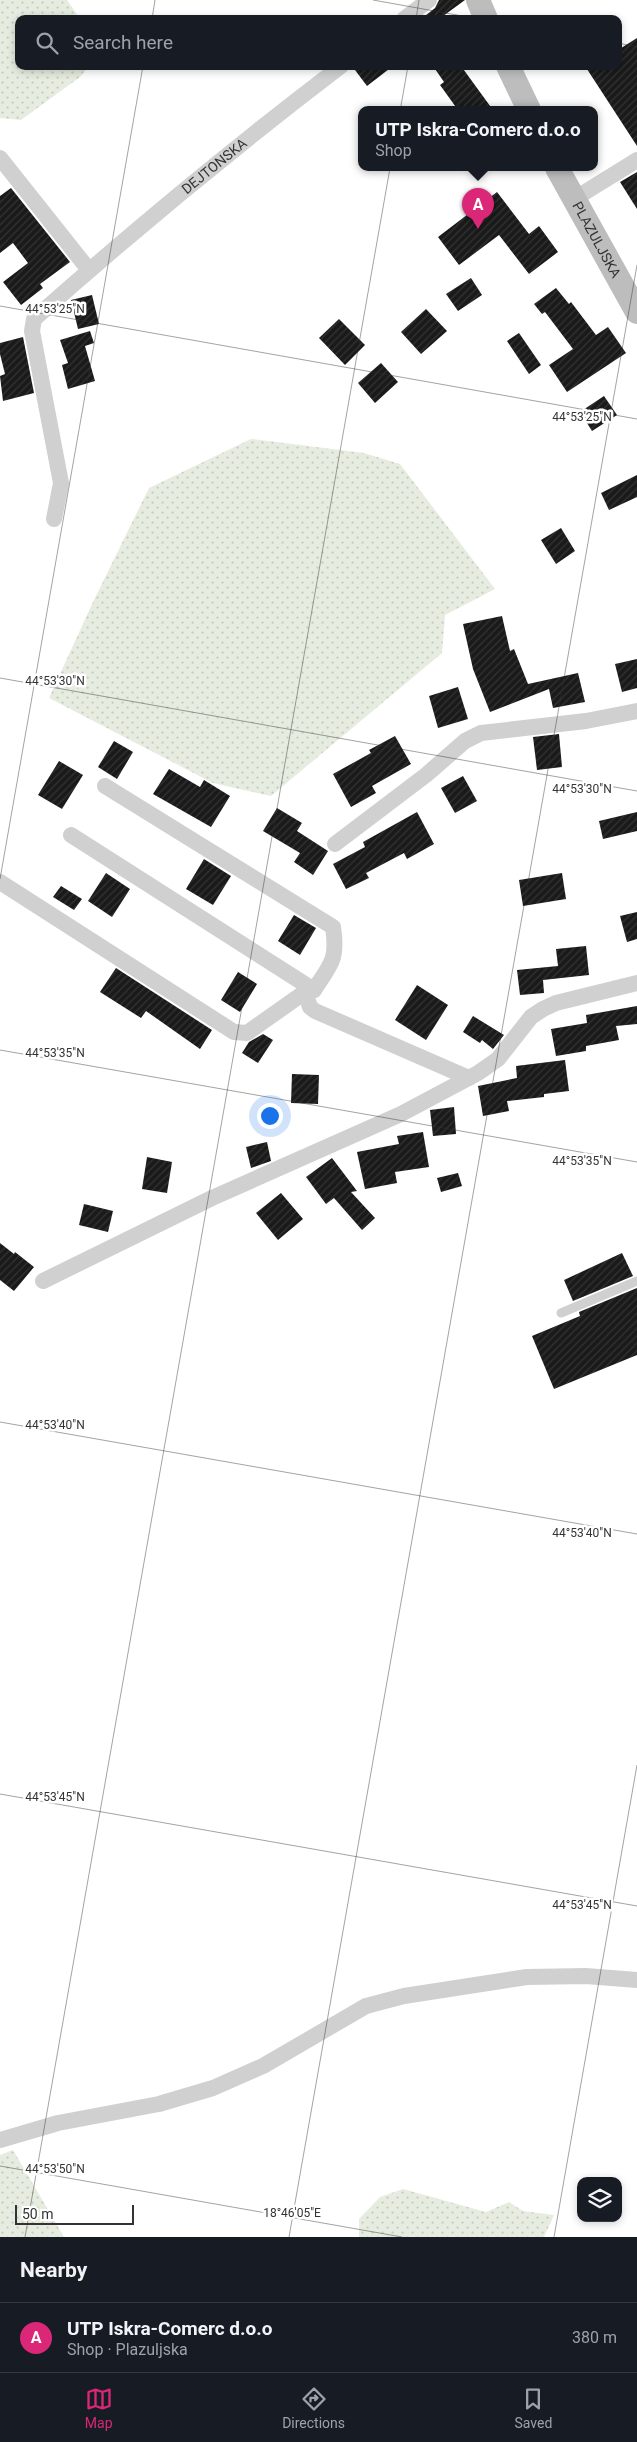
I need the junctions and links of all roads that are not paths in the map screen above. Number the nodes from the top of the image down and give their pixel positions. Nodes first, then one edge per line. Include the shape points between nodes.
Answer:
1 (429, 0) edge
2 (478, 0) edge
3 (409, 15) edge
4 (484, 15) edge
5 (336, 70) edge
6 (510, 70) edge
7 (527, 106) edge
8 (0, 158) edge
9 (637, 160) edge
10 (559, 171) edge
11 (574, 199) junction
12 (89, 270) junction
13 (637, 312) edge
14 (54, 519) dead end
15 (637, 711) edge
16 (105, 786) dead end
17 (71, 836) dead end
18 (335, 844) dead end
19 (0, 882) edge
20 (637, 983) edge
21 (310, 991) junction
22 (469, 1078) junction
23 (43, 1281) dead end
24 (637, 1281) edge
25 (561, 1313) dead end
26 (637, 1980) edge
27 (0, 2140) edge

1 - 3 street
2 - 4 main road
5 - 12 street, DEJTONSKA
6 - 7 main road
8 - 12 street
9 - 11 street
10 - 11 main road, PLAZULJSKA
11 - 13 main road, PLAZULJSKA
12 - 14 street, DEJTONSKA via 34,319 32,325 61,483
15 - 18 street via 586,721 480,733 465,741
16 - 21 street via 333,928 336,950 332,963
17 - 21 street
19 - 21 street via 234,1032 247,1033
20 - 22 street via 543,1009 531,1017 498,1059
21 - 22 street via 310,1007 315,1011
22 - 23 street via 401,1114 212,1198
24 - 25 lane
26 - 27 street via 586,1976 527,1977 404,1996 366,2006 263,2066 213,2088 159,2104 58,2123

